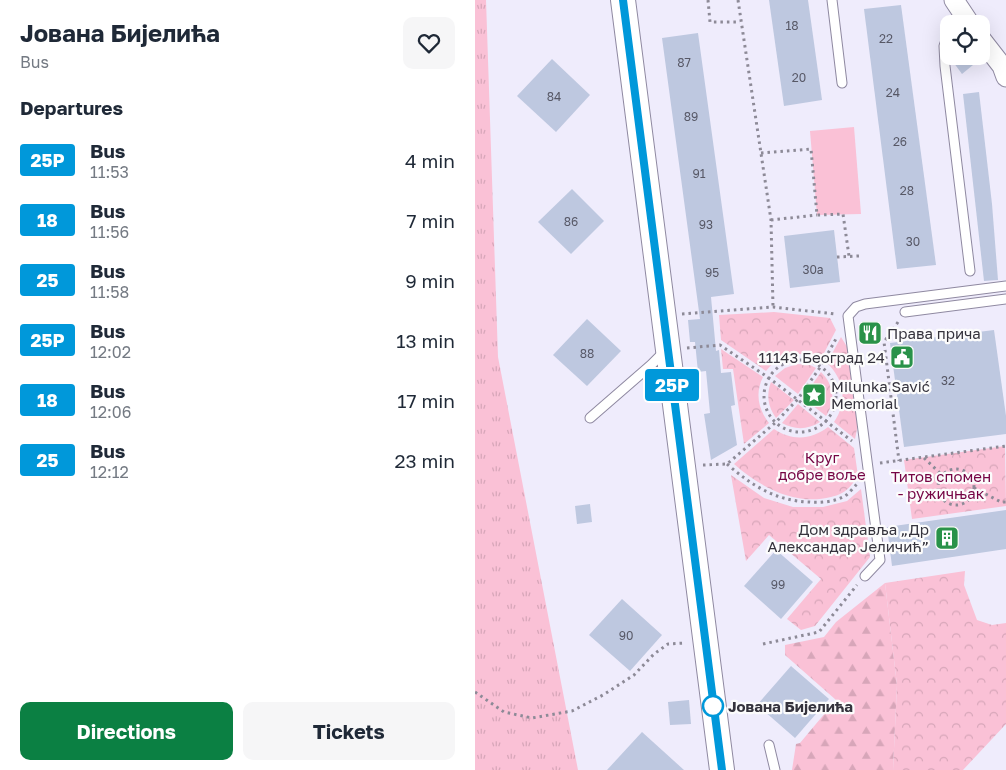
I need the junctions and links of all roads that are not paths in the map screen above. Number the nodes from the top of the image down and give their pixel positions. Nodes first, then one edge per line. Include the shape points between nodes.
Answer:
1 (623, 0) edge
2 (832, 0) edge
3 (990, 50) edge
4 (945, 65) edge
5 (1005, 69) edge
6 (842, 83) dead end
7 (970, 271) dead end
8 (1006, 286) edge
9 (1006, 299) edge
10 (905, 312) road end
11 (674, 348) junction
12 (590, 418) dead end
13 (865, 576) road end
14 (769, 745) dead end
15 (722, 770) edge
16 (775, 770) edge

1 - 11 street
2 - 6 lane
3 - 5 street
4 - 7 lane
8 - 13 lane via 865,304 856,307 848,316 880,560
9 - 10 lane
11 - 12 lane
11 - 15 street
14 - 16 lane

